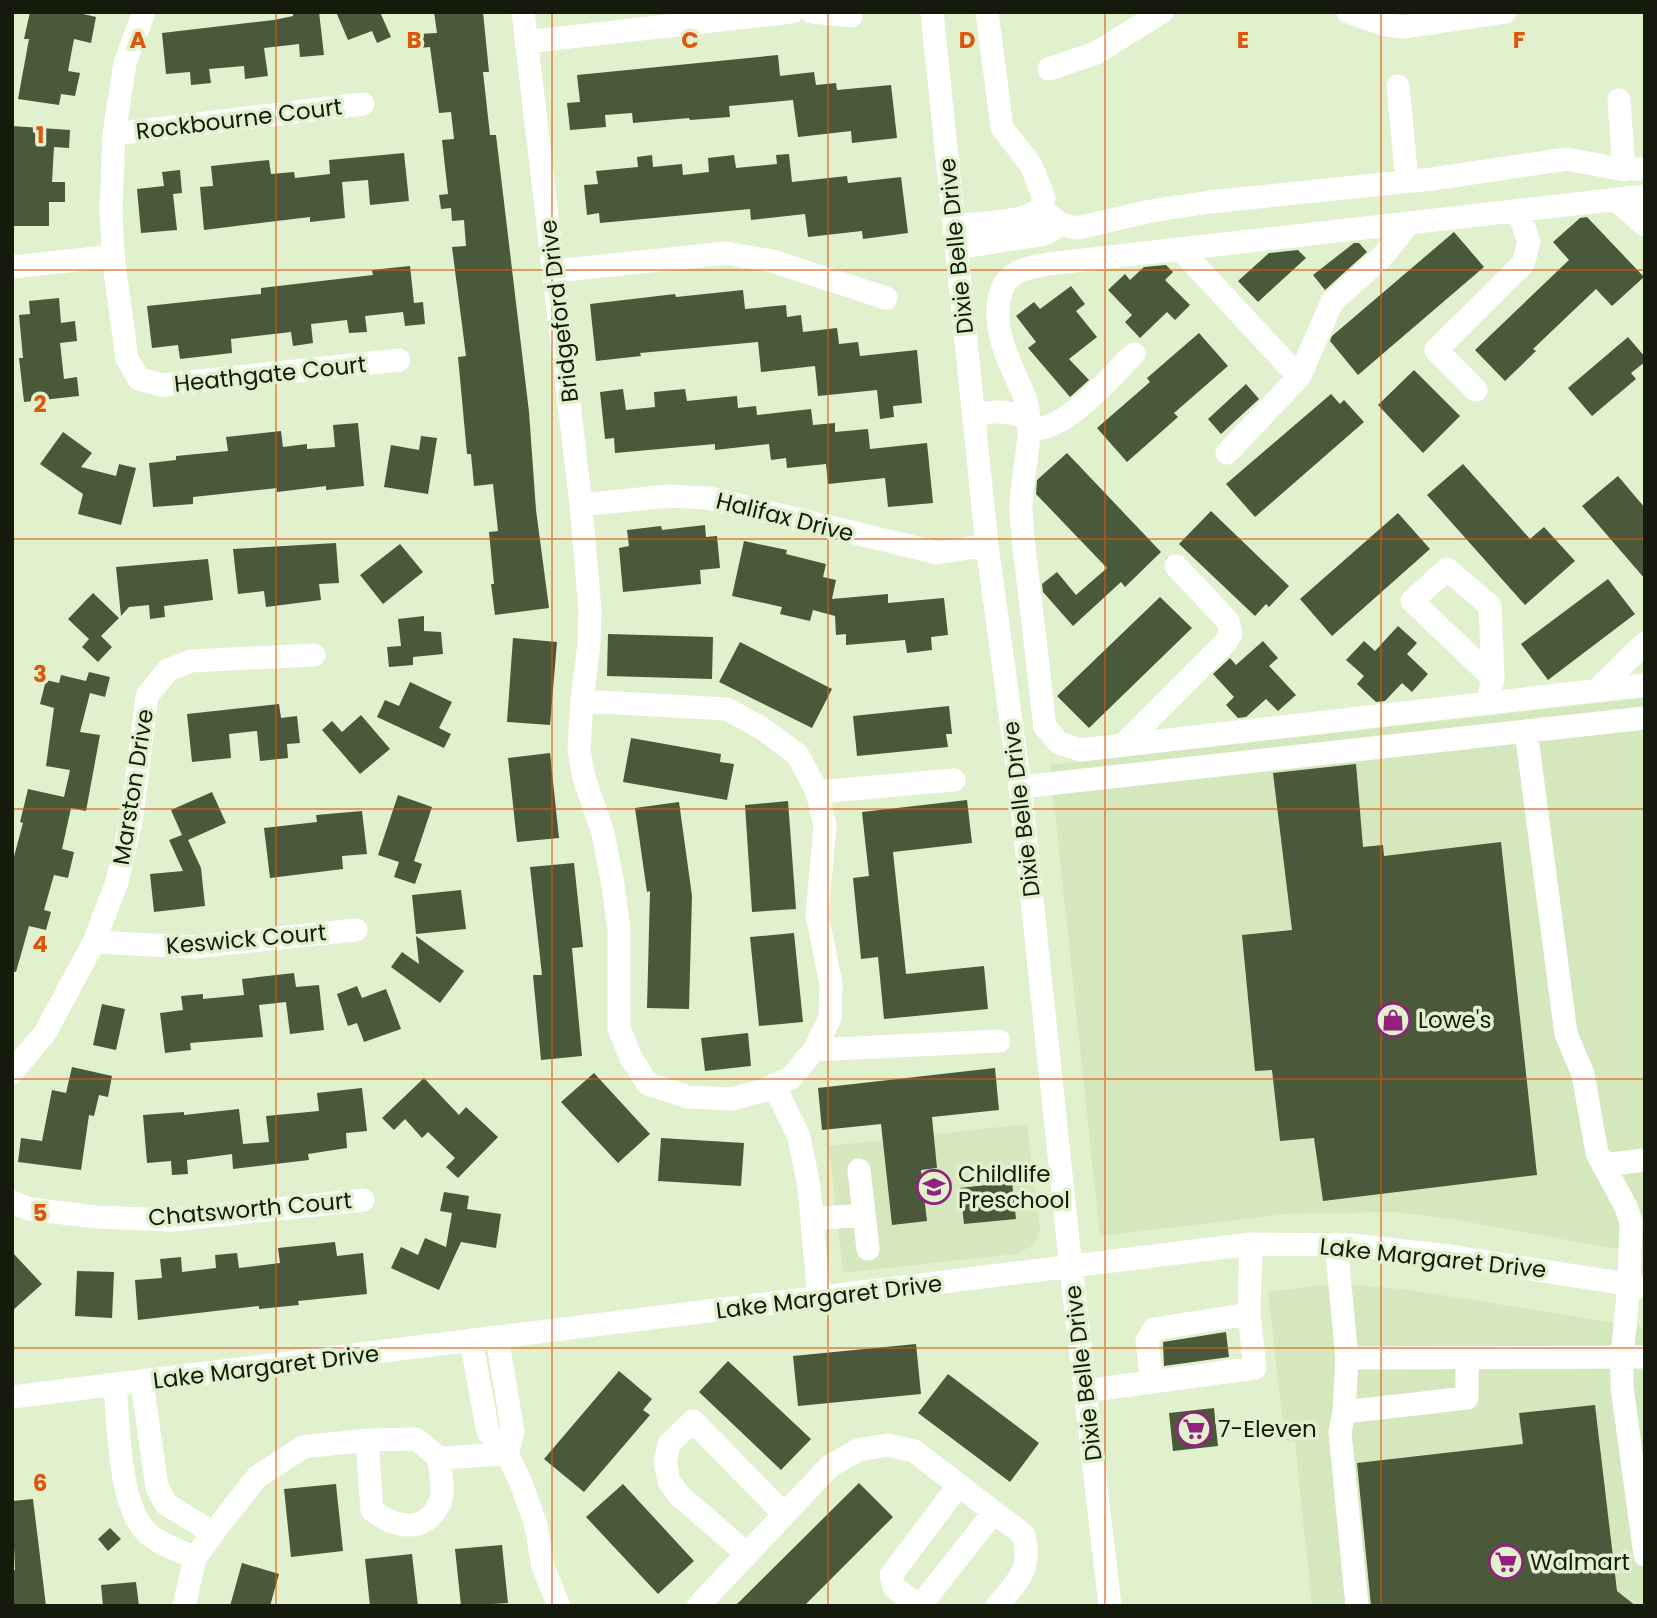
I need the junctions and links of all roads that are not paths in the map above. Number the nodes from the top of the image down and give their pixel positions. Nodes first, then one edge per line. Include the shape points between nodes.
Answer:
1 (144, 12) edge
2 (523, 12) edge
3 (792, 12) edge
4 (812, 12) edge
5 (932, 12) edge
6 (987, 12) edge
7 (1162, 12) edge
8 (1348, 12) edge
9 (1506, 12) edge
10 (851, 16) dead end
11 (526, 42) junction
12 (1049, 69) dead end
13 (1398, 86) dead end
14 (1619, 100) dead end
15 (363, 104) dead end
16 (114, 134) junction
17 (1634, 169) edge
18 (1407, 181) junction
19 (1645, 196) edge
20 (1616, 200) junction
21 (1041, 208) junction
22 (1518, 210) junction
23 (1405, 223) junction
24 (1060, 224) junction
25 (1645, 225) edge
26 (955, 237) junction
27 (1180, 249) junction
28 (114, 256) junction
29 (12, 267) edge
30 (555, 271) junction
31 (886, 298) dead end
32 (1134, 354) dead end
33 (399, 360) dead end
34 (1299, 377) junction
35 (1476, 390) dead end
36 (974, 415) junction
37 (1029, 424) junction
38 (1227, 453) dead end
39 (581, 505) junction
40 (988, 545) junction
41 (1176, 566) dead end
42 (1645, 643) edge
43 (314, 655) dead end
44 (1493, 678) junction
45 (1645, 685) edge
46 (1598, 689) junction
47 (582, 701) junction
48 (1489, 701) junction
49 (1645, 718) edge
50 (1526, 732) junction
51 (1123, 745) junction
52 (954, 780) dead end
53 (1020, 788) junction
54 (817, 792) junction
55 (356, 930) dead end
56 (93, 942) junction
57 (999, 1041) dead end
58 (814, 1050) junction
59 (12, 1072) edge
60 (774, 1085) junction
61 (1645, 1160) edge
62 (1603, 1165) junction
63 (859, 1170) dead end
64 (363, 1200) dead end
65 (12, 1202) edge
66 (864, 1214) junction
67 (812, 1219) junction
68 (1251, 1244) junction
69 (1336, 1244) junction
70 (867, 1250) dead end
71 (1071, 1268) junction
72 (1637, 1285) edge
73 (819, 1298) junction
74 (1248, 1314) junction
75 (497, 1337) junction
76 (471, 1340) junction
77 (1633, 1357) edge
78 (1347, 1358) junction
79 (1467, 1358) junction
80 (1152, 1382) junction
81 (142, 1383) junction
82 (115, 1386) junction
83 (1085, 1391) junction
84 (12, 1397) edge
85 (1344, 1412) junction
86 (366, 1440) junction
87 (507, 1454) junction
88 (439, 1458) junction
89 (960, 1485) junction
90 (994, 1512) junction
91 (784, 1514) junction
92 (214, 1533) junction
93 (747, 1553) junction
94 (1645, 1555) edge
95 (195, 1558) junction
96 (184, 1606) edge
97 (559, 1606) edge
98 (698, 1606) edge
99 (919, 1606) edge
100 (997, 1606) edge
101 (1110, 1606) edge
102 (1357, 1606) edge

1 - 16 street, Heathgate Court via 125,63
2 - 11 street, Bridgeford Drive
3 - 11 street
4 - 10 street
5 - 26 street, Dixie Belle Drive
6 - 21 street via 1002,128 1031,165 1044,198
7 - 12 street via 1096,53
8 - 9 street via 1403,27
11 - 30 street, Bridgeford Drive
13 - 18 street
14 - 17 street
15 - 16 street, Rockbourne Court
16 - 28 street, Heathgate Court
17 - 18 street via 1567,159
18 - 24 street via 1210,202 1077,228
19 - 20 street
20 - 22 street
20 - 25 street
21 - 24 street
21 - 26 street
22 - 23 street
22 - 35 street via 1529,242 1522,264 1436,350
23 - 27 street
23 - 34 street via 1382,257 1332,302
24 - 26 street via 1040,235
26 - 36 street, Dixie Belle Drive
27 - 34 street
27 - 37 street via 1038,265 1003,285 997,312 999,330 1026,400
28 - 29 street
28 - 33 street, Heathgate Court via 127,359 139,379 162,385
30 - 31 street via 726,253 772,261
30 - 39 street, Bridgeford Drive
32 - 37 street via 1066,419 1038,430
34 - 38 street
36 - 37 street via 1014,412
36 - 40 street, Dixie Belle Drive
37 - 51 street via 1022,531 1045,727 1059,743 1081,750
39 - 40 street, Halifax Drive via 668,496 709,498 938,553
39 - 47 street, Bridgeford Drive via 590,610
40 - 53 street, Dixie Belle Drive
41 - 51 street via 1228,621 1231,633
42 - 46 street
43 - 56 street, Marston Drive via 191,661 168,670 147,696 132,817 117,882
44 - 44 street via 1412,601 1447,569 1490,606
44 - 48 street
45 - 46 street
46 - 48 street
47 - 54 street, Bridgeford Drive via 727,709 798,755
47 - 60 street, Bridgeford Drive via 579,750 603,833 620,930 619,1028 631,1058 648,1084 688,1097 731,1099
48 - 51 street
49 - 50 street
50 - 53 street
50 - 62 street via 1566,1034 1583,1074
52 - 54 street
53 - 71 street, Dixie Belle Drive
54 - 58 street, Bridgeford Drive via 825,825 817,915 831,984 830,1018
55 - 56 street, Keswick Court via 193,947
56 - 59 street, Marston Drive via 45,1033
57 - 58 street
58 - 60 street, Bridgeford Drive via 791,1078
60 - 67 street via 799,1137
61 - 62 street
62 - 72 street via 1631,1222
63 - 66 street
64 - 65 street, Chatsworth Court via 172,1220 97,1217 29,1209
66 - 67 street
66 - 70 street
67 - 73 street
68 - 69 street, Lake Margaret Drive
68 - 71 street, Lake Margaret Drive
68 - 74 street
69 - 72 street, Lake Margaret Drive
69 - 78 street
71 - 73 street, Lake Margaret Drive
71 - 83 street, Dixie Belle Drive
72 - 77 street
73 - 75 street, Lake Margaret Drive
74 - 80 street via 1154,1329 1147,1340
74 - 80 street via 1255,1368
75 - 76 street, Lake Margaret Drive
75 - 87 street via 513,1432
76 - 81 street, Lake Margaret Drive
76 - 87 street via 488,1432
77 - 79 street
77 - 94 street via 1622,1387
78 - 79 street
78 - 85 street
79 - 85 street via 1467,1398
80 - 83 street
81 - 82 street, Lake Margaret Drive
81 - 92 street via 157,1488 166,1504
82 - 84 street, Lake Margaret Drive
82 - 95 street via 125,1491 134,1513 147,1534
83 - 101 street, Dixie Belle Drive
85 - 102 street via 1340,1432
86 - 88 street via 416,1439
86 - 88 street via 372,1510 386,1521 408,1527 429,1519 442,1500
86 - 92 street via 303,1447 257,1477
87 - 88 street
87 - 97 street via 536,1525 543,1566
89 - 90 street
89 - 91 street via 914,1451 888,1445 858,1450 830,1466
89 - 99 street via 891,1575 894,1587
90 - 99 street
90 - 100 street via 1024,1535 1028,1552 1023,1574
91 - 93 street
91 - 93 street via 692,1421 669,1444 665,1462 669,1481
92 - 95 street
93 - 98 street
95 - 96 street

